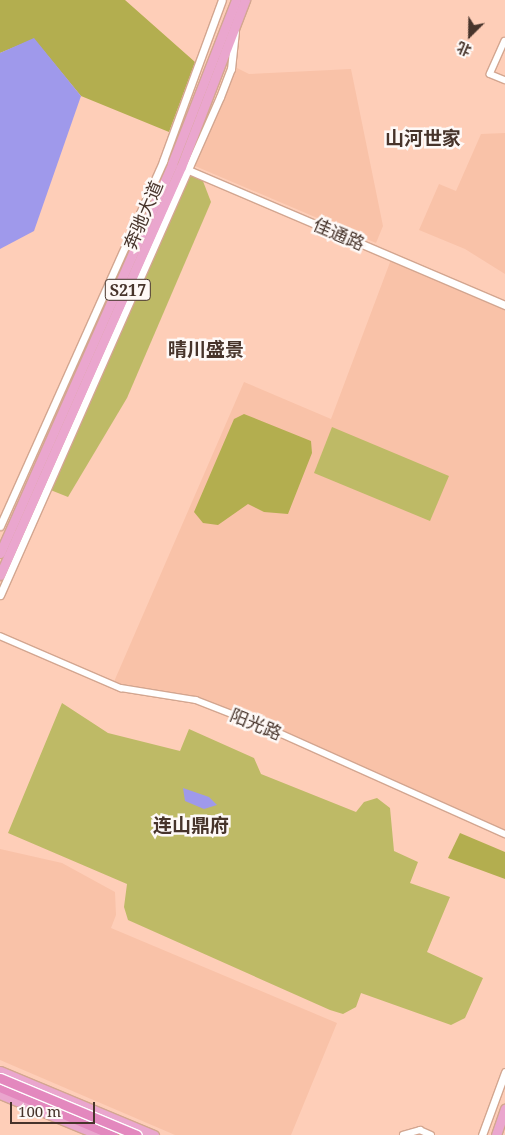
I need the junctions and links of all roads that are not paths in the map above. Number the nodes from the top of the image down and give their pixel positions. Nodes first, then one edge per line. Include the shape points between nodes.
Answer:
1 (222, 0) edge
2 (236, 0) edge
3 (245, 0) edge
4 (505, 41) edge
5 (505, 80) edge
6 (181, 167) junction
7 (505, 305) edge
8 (0, 526) edge
9 (0, 553) edge
10 (0, 575) edge
11 (0, 595) edge
12 (0, 636) edge
13 (505, 834) edge
14 (0, 1071) edge
15 (505, 1072) edge
16 (0, 1078) edge
17 (0, 1087) edge
18 (0, 1094) edge
19 (505, 1109) edge
20 (124, 1123) junction
21 (99, 1135) edge
22 (113, 1135) edge
23 (119, 1135) edge
24 (137, 1135) edge
25 (154, 1135) edge
26 (403, 1135) edge
27 (431, 1135) edge
28 (482, 1135) edge
29 (496, 1135) edge

1 - 8 street via 163,160
2 - 6 main road, 奔驰大道 / S217
3 - 6 main road, 奔驰大道 / S217
4 - 5 street via 490,74
6 - 7 street, 佳通路
6 - 9 main road, 奔驰大道 / S217
6 - 10 main road, 奔驰大道 / S217
6 - 11 street
12 - 13 street, 阳光路 via 121,688 196,700 268,728
14 - 20 main road
15 - 28 street
16 - 24 highway, bridge
17 - 22 highway
18 - 21 main road
19 - 29 main road
20 - 23 street
20 - 25 main road
26 - 27 street via 420,1130

